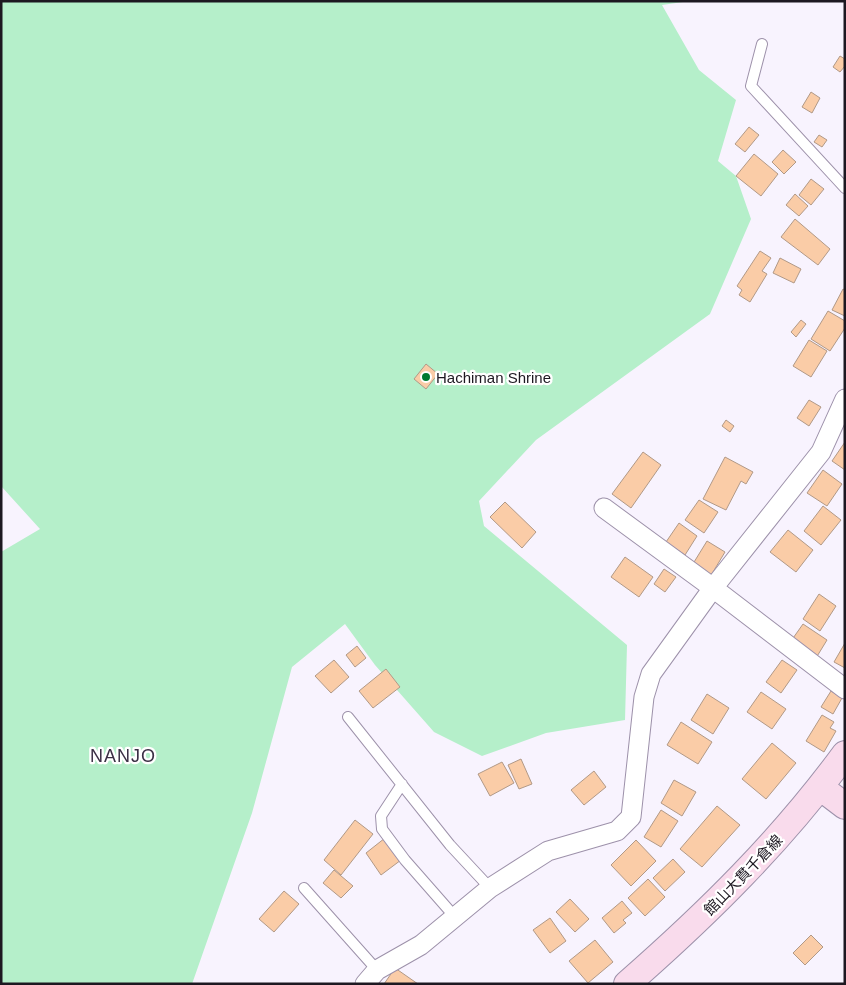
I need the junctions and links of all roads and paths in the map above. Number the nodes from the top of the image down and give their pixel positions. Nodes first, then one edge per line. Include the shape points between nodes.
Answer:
1 (762, 44) dead end
2 (845, 188) edge
3 (845, 399) edge
4 (604, 508) dead end
5 (713, 588) junction
6 (845, 689) edge
7 (348, 717) dead end
8 (845, 754) edge
9 (402, 784) junction
10 (820, 788) junction
11 (845, 806) edge
12 (304, 888) dead end
13 (490, 888) junction
14 (455, 916) junction
15 (371, 977) edge
16 (627, 984) edge

1 - 2 lane via 751,86
3 - 5 street via 821,452
4 - 5 street
5 - 6 street
5 - 13 street via 651,674 644,697 631,817 617,831 548,851
7 - 9 lane
8 - 10 main road, 館山大貫千倉線
9 - 13 lane via 450,845
9 - 14 lane via 381,816 382,829
10 - 11 main road
10 - 16 main road, 館山大貫千倉線 via 779,838 692,928
12 - 15 lane
13 - 14 street
14 - 15 street via 421,945

